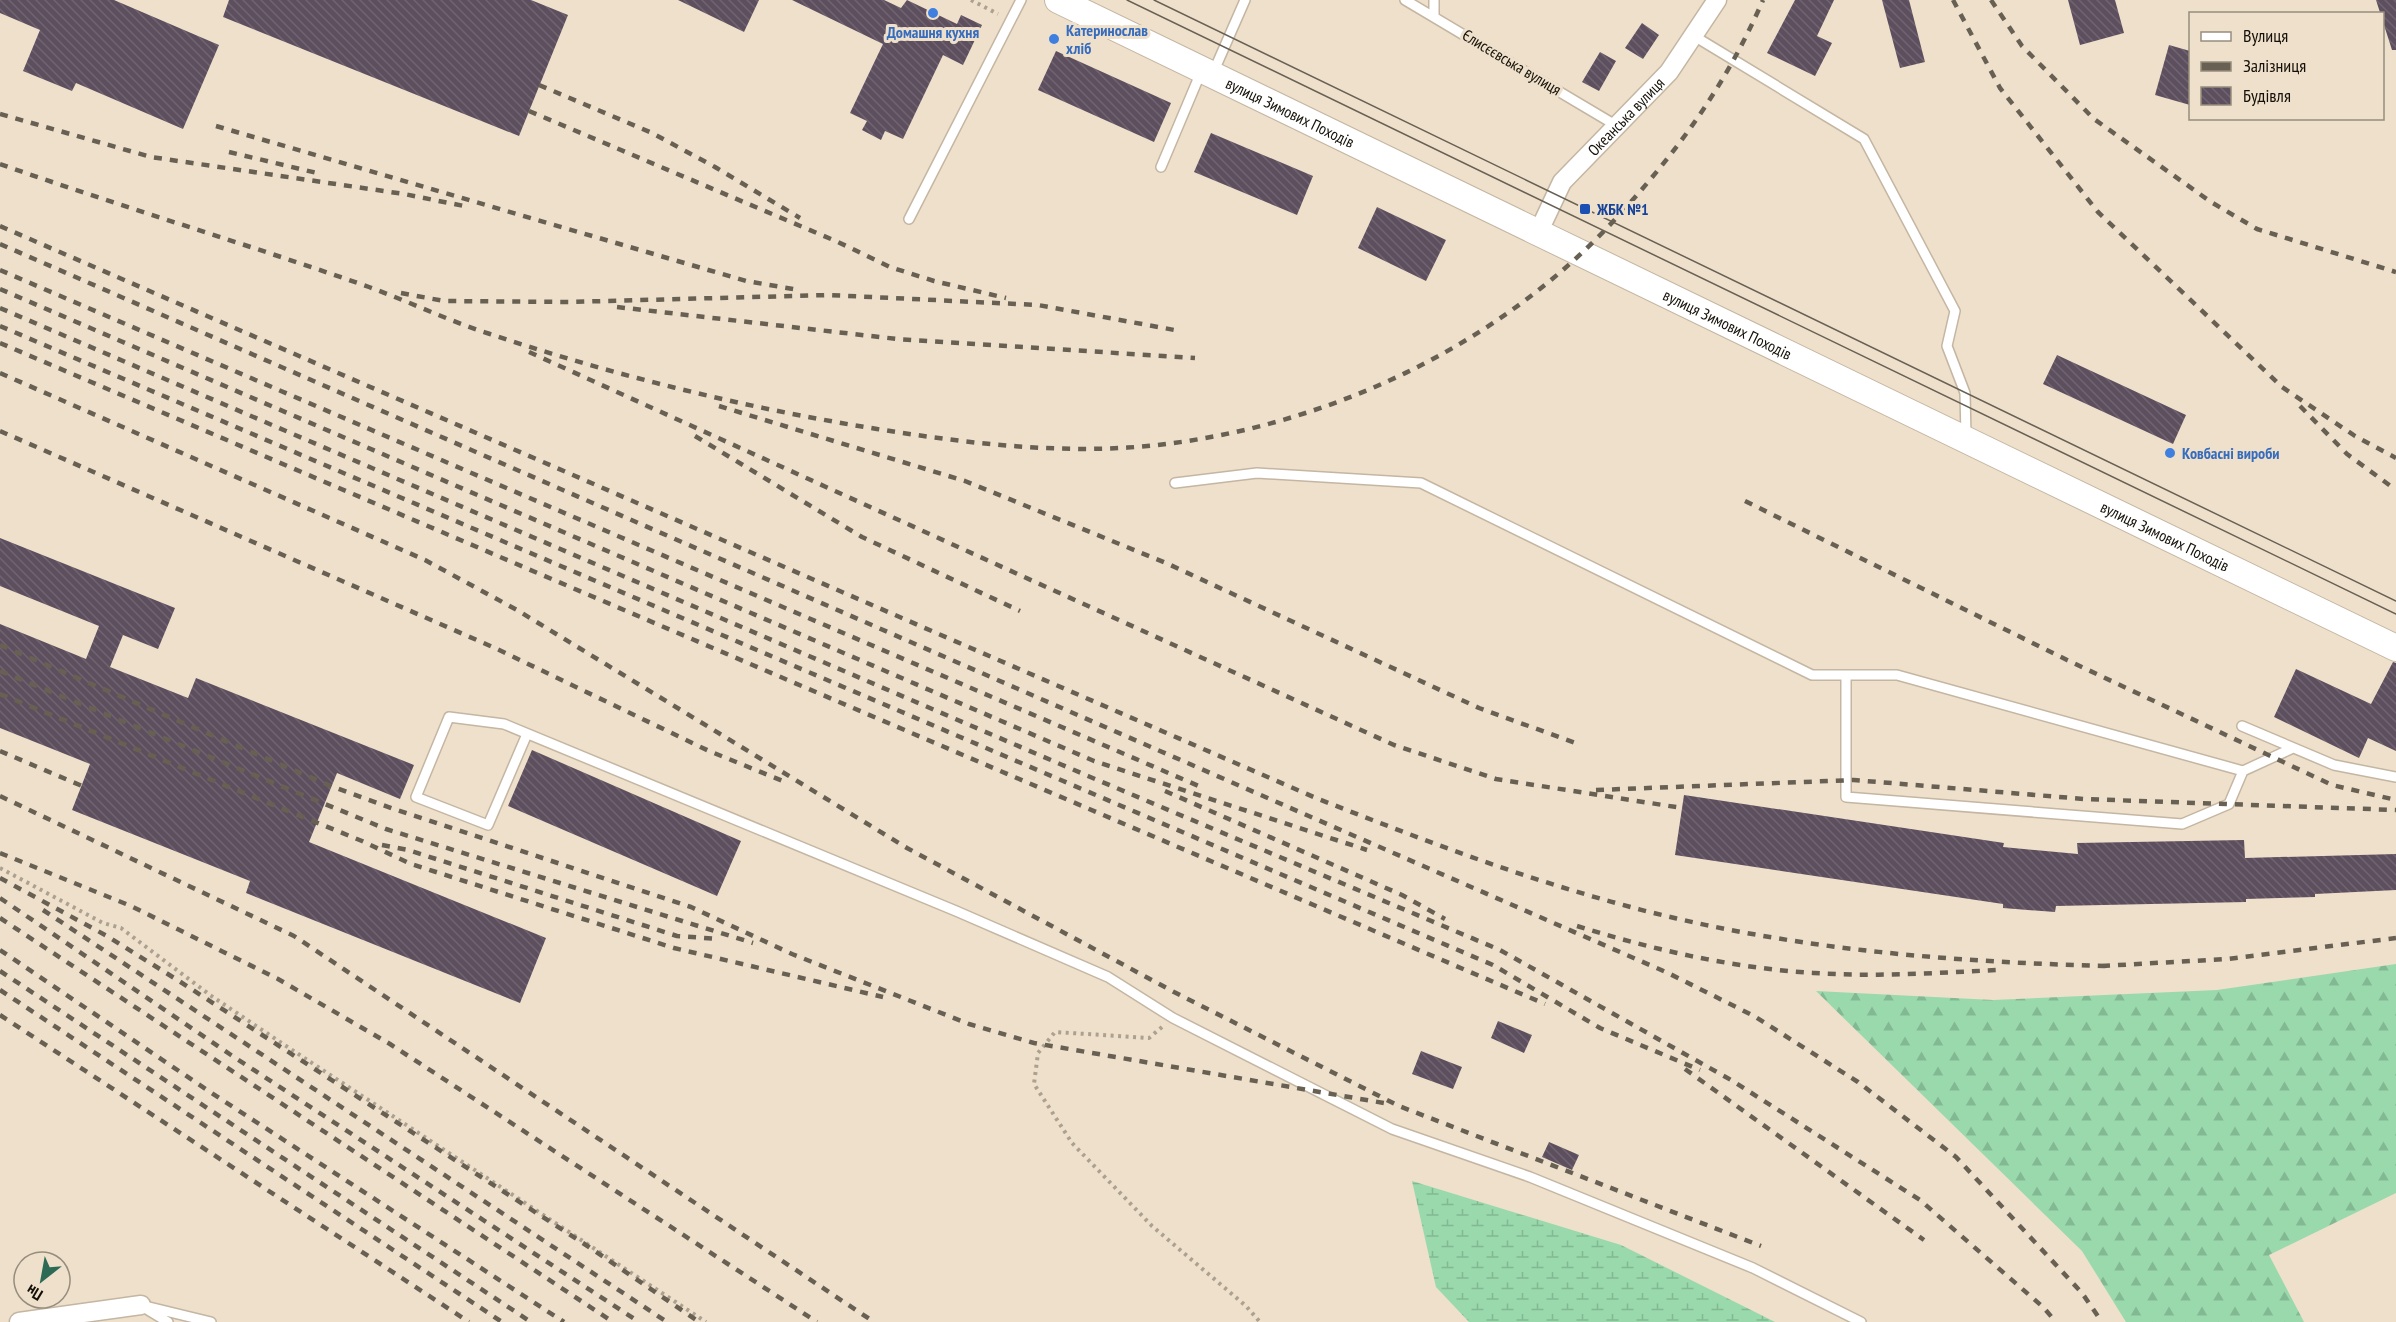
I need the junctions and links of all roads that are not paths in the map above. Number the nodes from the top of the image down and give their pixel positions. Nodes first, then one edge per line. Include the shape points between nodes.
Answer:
1 (1021, 0) edge
2 (1058, 0) edge
3 (1245, 0) edge
4 (1405, 0) edge
5 (1434, 0) edge
6 (1711, 2) edge
7 (1434, 15) junction
8 (1694, 36) junction
9 (1207, 73) junction
10 (1618, 126) junction
11 (1161, 167) dead end
12 (909, 219) dead end
13 (1539, 233) junction
14 (1966, 440) junction
15 (1175, 483) dead end
16 (2396, 648) edge
17 (1845, 675) junction
18 (2242, 726) dead end
19 (526, 734) junction
20 (2293, 748) junction
21 (2243, 771) junction
22 (2396, 777) edge
23 (141, 1305) junction
24 (73, 1318) edge
25 (20, 1322) edge
26 (168, 1322) edge
27 (212, 1322) edge
28 (1861, 1322) edge

1 - 12 lane
2 - 9 main road, вулиця Зимових Походів
3 - 9 lane
4 - 7 lane, Єлисєєвська вулиця
5 - 7 lane
6 - 8 street, Океанська вулиця
7 - 10 lane, Єлисєєвська вулиця
8 - 10 street, Океанська вулиця via 1669,72
8 - 14 lane via 1864,139 1955,311 1947,346 1965,393
9 - 11 lane
9 - 13 main road, вулиця Зимових Походів
10 - 13 street, Океанська вулиця via 1562,182
13 - 14 main road, вулиця Зимових Походів
14 - 16 main road, вулиця Зимових Походів
15 - 17 lane via 1257,473 1421,483 1812,675
17 - 21 lane via 1898,675
17 - 21 lane via 1846,797 2182,824 2229,804
18 - 20 lane
19 - 19 lane via 504,724 448,717 416,797 488,825
19 - 28 lane via 1108,977 1173,1018 1392,1129 1530,1177 1753,1268
20 - 21 lane
20 - 22 lane via 2334,765
23 - 24 street
23 - 26 lane
23 - 27 lane
24 - 25 street

